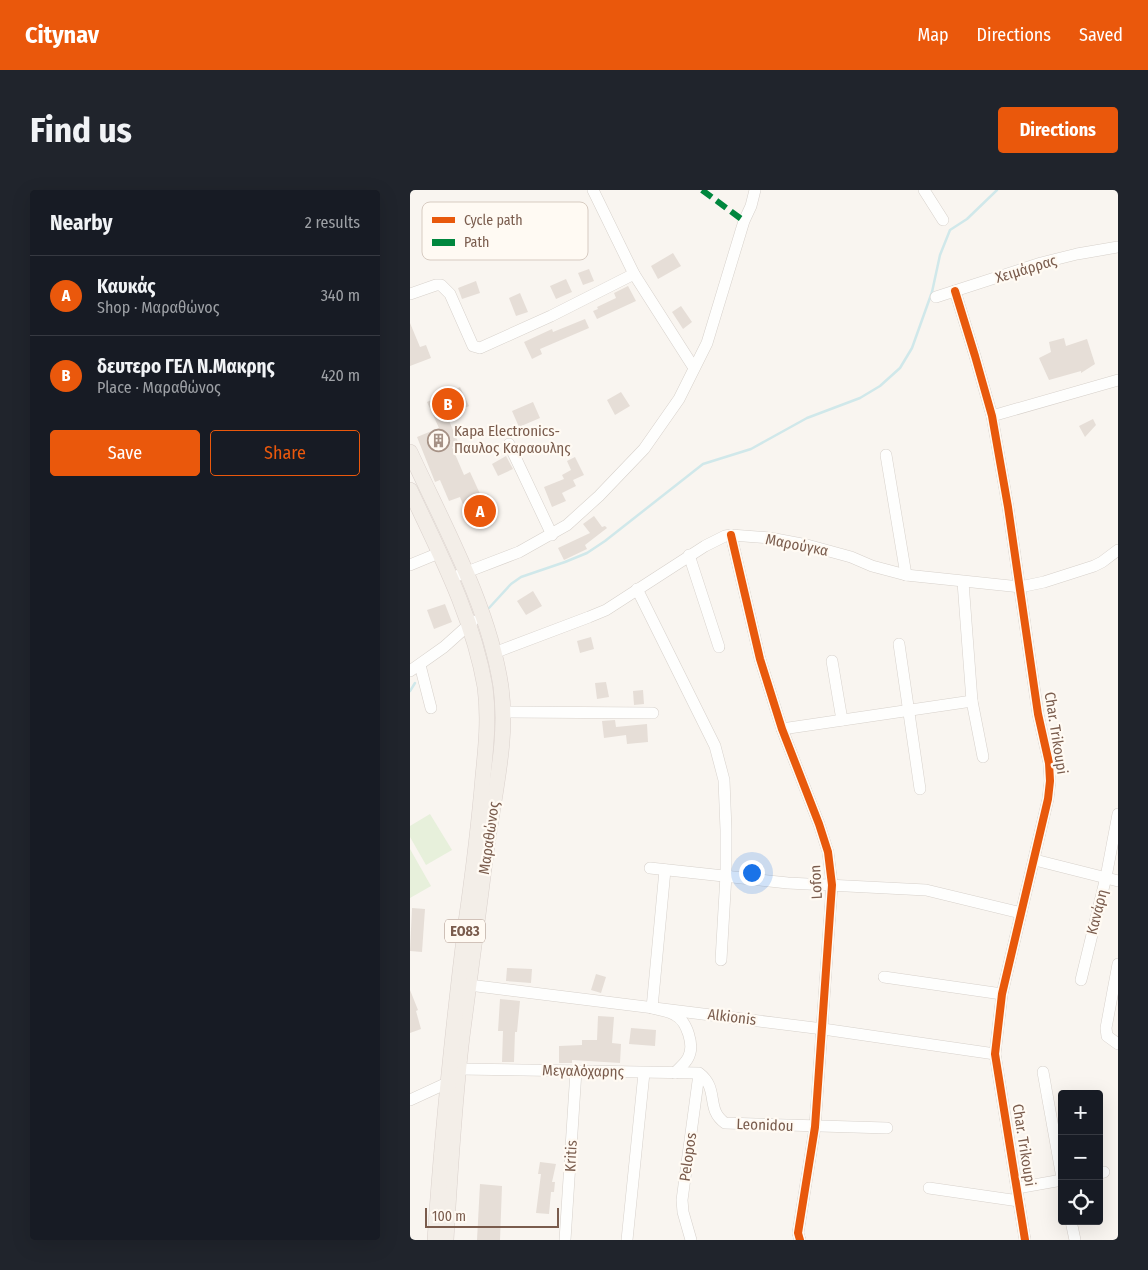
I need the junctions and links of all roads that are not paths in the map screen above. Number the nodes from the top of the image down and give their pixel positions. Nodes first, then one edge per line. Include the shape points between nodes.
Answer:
1 (594, 190) edge
2 (755, 190) edge
3 (924, 190) edge
4 (944, 220) dead end
5 (1118, 247) edge
6 (634, 274) junction
7 (955, 291) junction
8 (410, 294) edge
9 (936, 296) dead end
10 (694, 368) junction
11 (1118, 380) edge
12 (992, 416) junction
13 (509, 444) dead end
14 (410, 452) edge
15 (886, 455) dead end
16 (410, 490) edge
17 (414, 509) edge
18 (552, 535) junction
19 (731, 535) junction
20 (1118, 550) edge
21 (439, 553) junction
22 (689, 555) junction
23 (410, 565) edge
24 (466, 573) junction
25 (906, 575) junction
26 (451, 578) junction
27 (963, 582) junction
28 (1020, 587) junction
29 (637, 589) junction
30 (481, 613) junction
31 (469, 624) junction
32 (899, 644) dead end
33 (719, 647) dead end
34 (494, 654) junction
35 (832, 661) dead end
36 (415, 668) edge
37 (972, 701) junction
38 (431, 708) dead end
39 (908, 710) junction
40 (503, 712) junction
41 (653, 713) dead end
42 (842, 720) junction
43 (782, 729) junction
44 (982, 757) dead end
45 (920, 789) dead end
46 (1118, 814) edge
47 (1035, 860) junction
48 (650, 868) dead end
49 (665, 870) junction
50 (726, 875) junction
51 (1106, 877) junction
52 (1118, 881) edge
53 (832, 885) junction
54 (1021, 913) junction
55 (721, 960) dead end
56 (1118, 964) edge
57 (884, 977) dead end
58 (1081, 980) dead end
59 (469, 985) junction
60 (1002, 994) junction
61 (652, 1008) junction
62 (823, 1029) junction
63 (1118, 1044) edge
64 (995, 1054) junction
65 (459, 1069) junction
66 (576, 1071) junction
67 (644, 1072) junction
68 (1043, 1072) dead end
69 (675, 1073) junction
70 (702, 1076) junction
71 (447, 1083) junction
72 (410, 1100) edge
73 (814, 1127) junction
74 (887, 1128) dead end
75 (1058, 1156) edge
76 (1058, 1180) edge
77 (929, 1188) dead end
78 (1017, 1188) junction
79 (1019, 1201) junction
80 (1072, 1225) edge
81 (435, 1240) edge
82 (446, 1240) edge
83 (565, 1240) edge
84 (627, 1240) edge
85 (691, 1240) edge
86 (800, 1240) edge
87 (1026, 1240) edge
88 (1075, 1240) edge

1 - 6 street
2 - 10 street via 712,330
3 - 4 street
5 - 7 street, Χειμάρρας via 1041,263
6 - 8 street via 480,348 473,346 450,294 444,288 436,285
6 - 10 street
7 - 9 street, Χειμάρρας
7 - 12 street, Char. Trikoupi
10 - 18 street via 678,399 644,449 599,496
11 - 12 street
12 - 28 street, Char. Trikoupi
13 - 18 street
14 - 24 main road, Μαραθώνος / ΕΟ83
15 - 25 street
16 - 17 main road, Μαραθώνος / ΕΟ83
17 - 21 main road, Μαραθώνος / ΕΟ83
18 - 24 street
19 - 22 street, Μαρούγκα
19 - 25 street, Μαρούγκα via 807,545
19 - 43 street, Lofon via 760,659
20 - 28 street, Μαρούγκα via 1094,566
21 - 23 street
21 - 26 main road, Μαραθώνος / ΕΟ83
22 - 29 street, Μαρούγκα
22 - 33 street
24 - 26 street
24 - 30 main road, Μαραθώνος / ΕΟ83
25 - 27 street, Μαρούγκα
26 - 31 main road, Μαραθώνος / ΕΟ83
27 - 28 street, Μαρούγκα
27 - 37 street
28 - 47 street, Char. Trikoupi via 1050,781
29 - 34 street, Μαρούγκα via 589,618
29 - 50 street via 715,746 724,780
30 - 31 street
30 - 34 main road, Μαραθώνος / ΕΟ83
31 - 36 street
31 - 71 main road, Μαραθώνος / ΕΟ83 via 485,689 486,751
32 - 39 street
34 - 40 main road, Μαραθώνος / ΕΟ83
35 - 42 street
36 - 38 street
37 - 39 street
37 - 44 street
39 - 42 street
39 - 45 street
40 - 41 street
40 - 59 main road, Μαραθώνος / ΕΟ83 via 499,776
42 - 43 street
43 - 53 street, Lofon via 828,852
46 - 51 street, Κανάρη
47 - 51 street
47 - 54 street, Char. Trikoupi
48 - 49 street
49 - 50 street
49 - 61 street
50 - 53 street
50 - 55 street
51 - 52 street
51 - 58 street, Κανάρη
53 - 54 street via 926,890
53 - 62 street, Lofon
54 - 60 street, Char. Trikoupi
56 - 63 street via 1106,1028 1107,1036
57 - 60 street
59 - 61 street, Alkionis
59 - 65 main road, Μαραθώνος / ΕΟ83
60 - 64 street, Char. Trikoupi
61 - 62 street, Alkionis
61 - 69 street via 676,1015 686,1028 691,1044 690,1054
62 - 64 street, Alkionis
62 - 73 street, Lofon
64 - 78 street, Char. Trikoupi
65 - 66 street, Μεγαλόχαρης
65 - 82 main road, Μαραθώνος / ΕΟ83
66 - 67 street, Μεγαλόχαρης
66 - 83 street, Kritis
67 - 69 street, Μεγαλόχαρης
67 - 84 street
68 - 75 street
69 - 70 street, Μεγαλόχαρης
70 - 73 street, Leonidou via 711,1088 715,1112 725,1123
70 - 85 street, Pelopos via 682,1200 682,1212
71 - 72 street
71 - 81 main road, Μαραθώνος / ΕΟ83
73 - 74 street, Leonidou
73 - 86 street, Lofon via 798,1233
76 - 78 street
77 - 79 street
78 - 79 street, Char. Trikoupi
79 - 87 street, Char. Trikoupi
80 - 88 street

